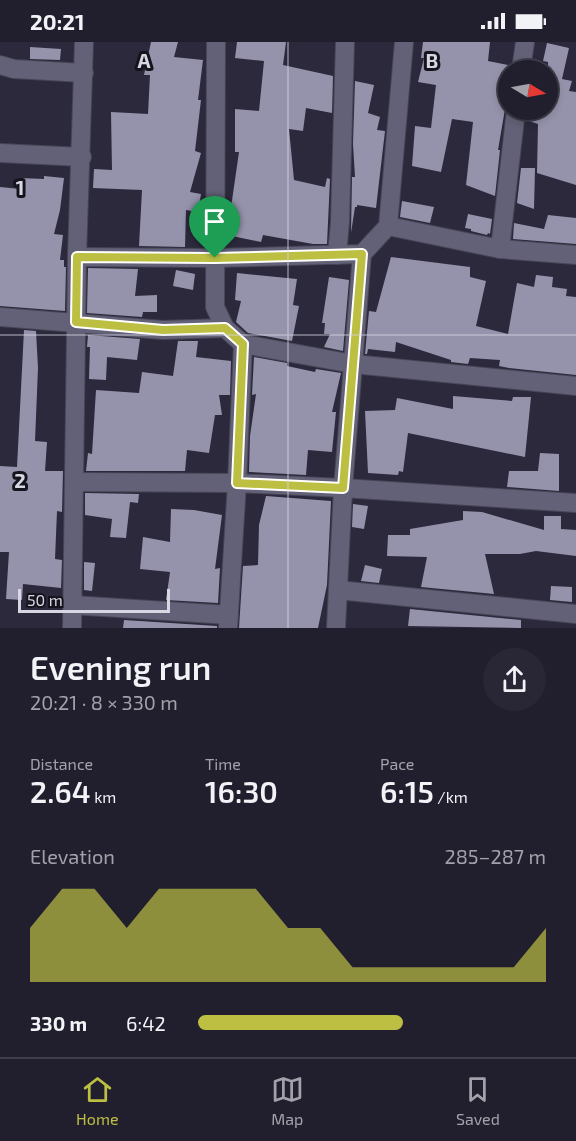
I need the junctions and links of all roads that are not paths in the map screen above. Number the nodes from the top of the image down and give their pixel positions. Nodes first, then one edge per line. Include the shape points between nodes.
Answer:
1 (84, 42) edge
2 (216, 42) edge
3 (345, 42) edge
4 (404, 42) edge
5 (525, 42) edge
6 (522, 60) edge
7 (0, 65) edge
8 (84, 73) junction
9 (515, 120) edge
10 (0, 153) edge
11 (82, 157) junction
12 (388, 226) junction
13 (500, 249) junction
14 (362, 254) junction
15 (337, 255) junction
16 (576, 255) edge
17 (77, 257) junction
18 (215, 258) junction
19 (0, 317) edge
20 (76, 322) junction
21 (225, 328) junction
22 (243, 344) junction
23 (353, 364) junction
24 (576, 386) edge
25 (75, 482) junction
26 (237, 483) junction
27 (343, 488) junction
28 (576, 504) edge
29 (338, 590) junction
30 (72, 605) junction
31 (576, 614) edge
32 (229, 621) edge
33 (72, 628) edge
34 (336, 628) edge

1 - 8 street
2 - 18 street
3 - 15 street
4 - 12 street
5 - 6 street
7 - 8 street
8 - 11 street
9 - 13 street
10 - 11 street
11 - 17 street
12 - 13 street
12 - 14 street
13 - 16 street
14 - 15 street
14 - 23 street
15 - 18 street
17 - 18 street
17 - 20 street
18 - 21 street via 215,307
19 - 20 street
20 - 21 street via 163,330
20 - 25 street
21 - 22 street
22 - 23 street
22 - 26 street
23 - 24 street
23 - 27 street
25 - 26 street
25 - 30 street
26 - 27 street
26 - 32 street
27 - 28 street
27 - 29 street
29 - 31 street
29 - 34 street
30 - 32 street
30 - 33 street

